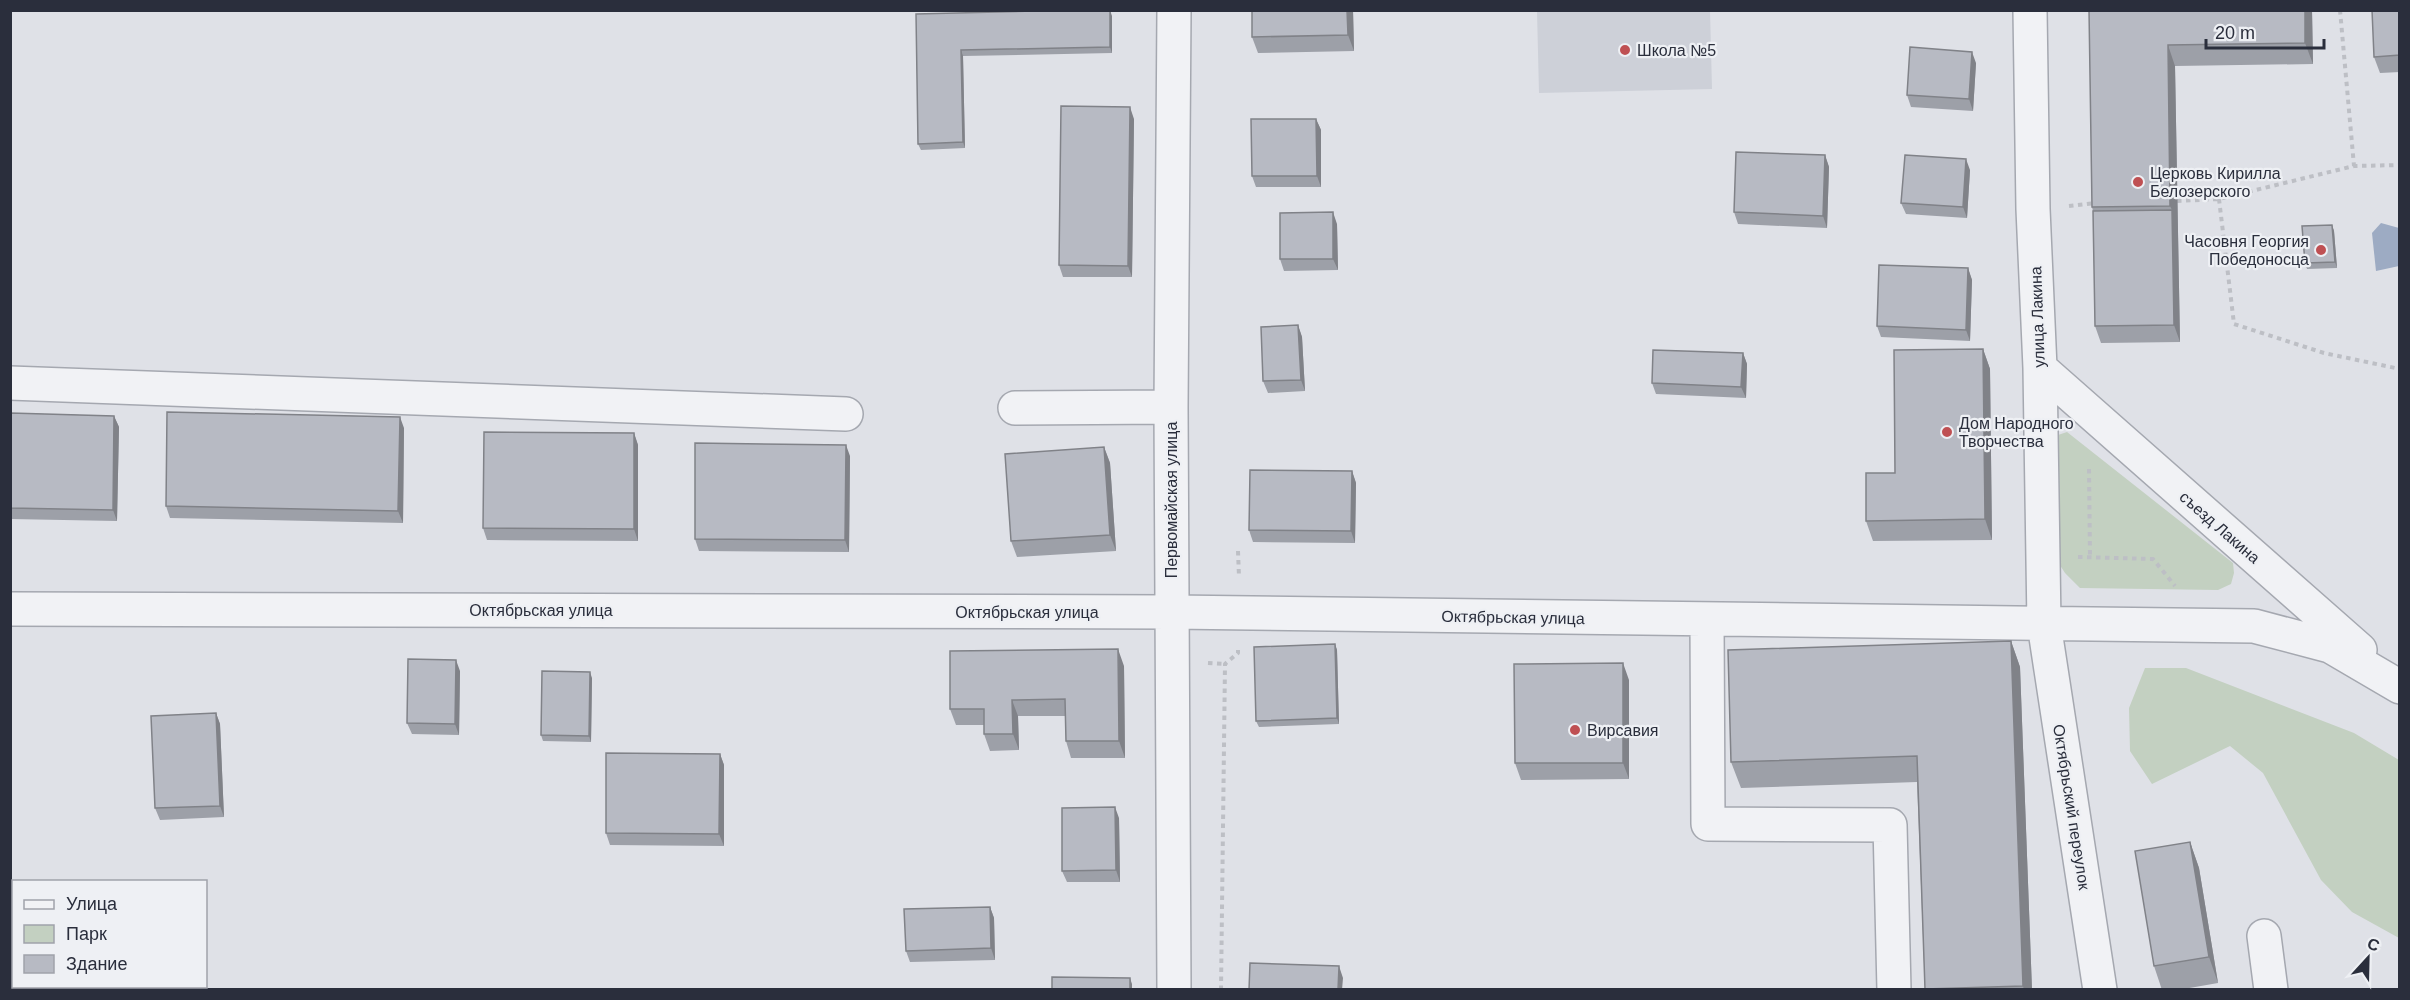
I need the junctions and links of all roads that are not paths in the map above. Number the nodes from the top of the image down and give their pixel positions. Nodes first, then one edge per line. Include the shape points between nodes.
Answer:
1 (1174, 10) edge
2 (2030, 10) edge
3 (2040, 368) junction
4 (10, 383) edge
5 (1171, 407) junction
6 (1015, 408) dead end
7 (846, 414) dead end
8 (10, 609) edge
9 (1172, 612) junction
10 (1707, 619) junction
11 (2044, 624) junction
12 (2400, 686) edge
13 (2264, 936) dead end
14 (1174, 990) edge
15 (1894, 990) edge
16 (2100, 990) edge
17 (2271, 990) edge

1 - 5 street, Первомайская улица
2 - 3 street, улица Лакина
3 - 11 street, улица Лакина
3 - 12 street, съезд Лакина
4 - 7 street
5 - 6 street
5 - 9 street, Первомайская улица
8 - 9 street, Октябрьская улица
9 - 10 street, Октябрьская улица
9 - 14 street, Первомайская улица
10 - 11 street, Октябрьская улица
10 - 15 street via 1708,825 1890,825
11 - 12 street, съезд Лакина via 2254,626 2330,646
11 - 16 street, Октябрьский переулок
13 - 17 street

